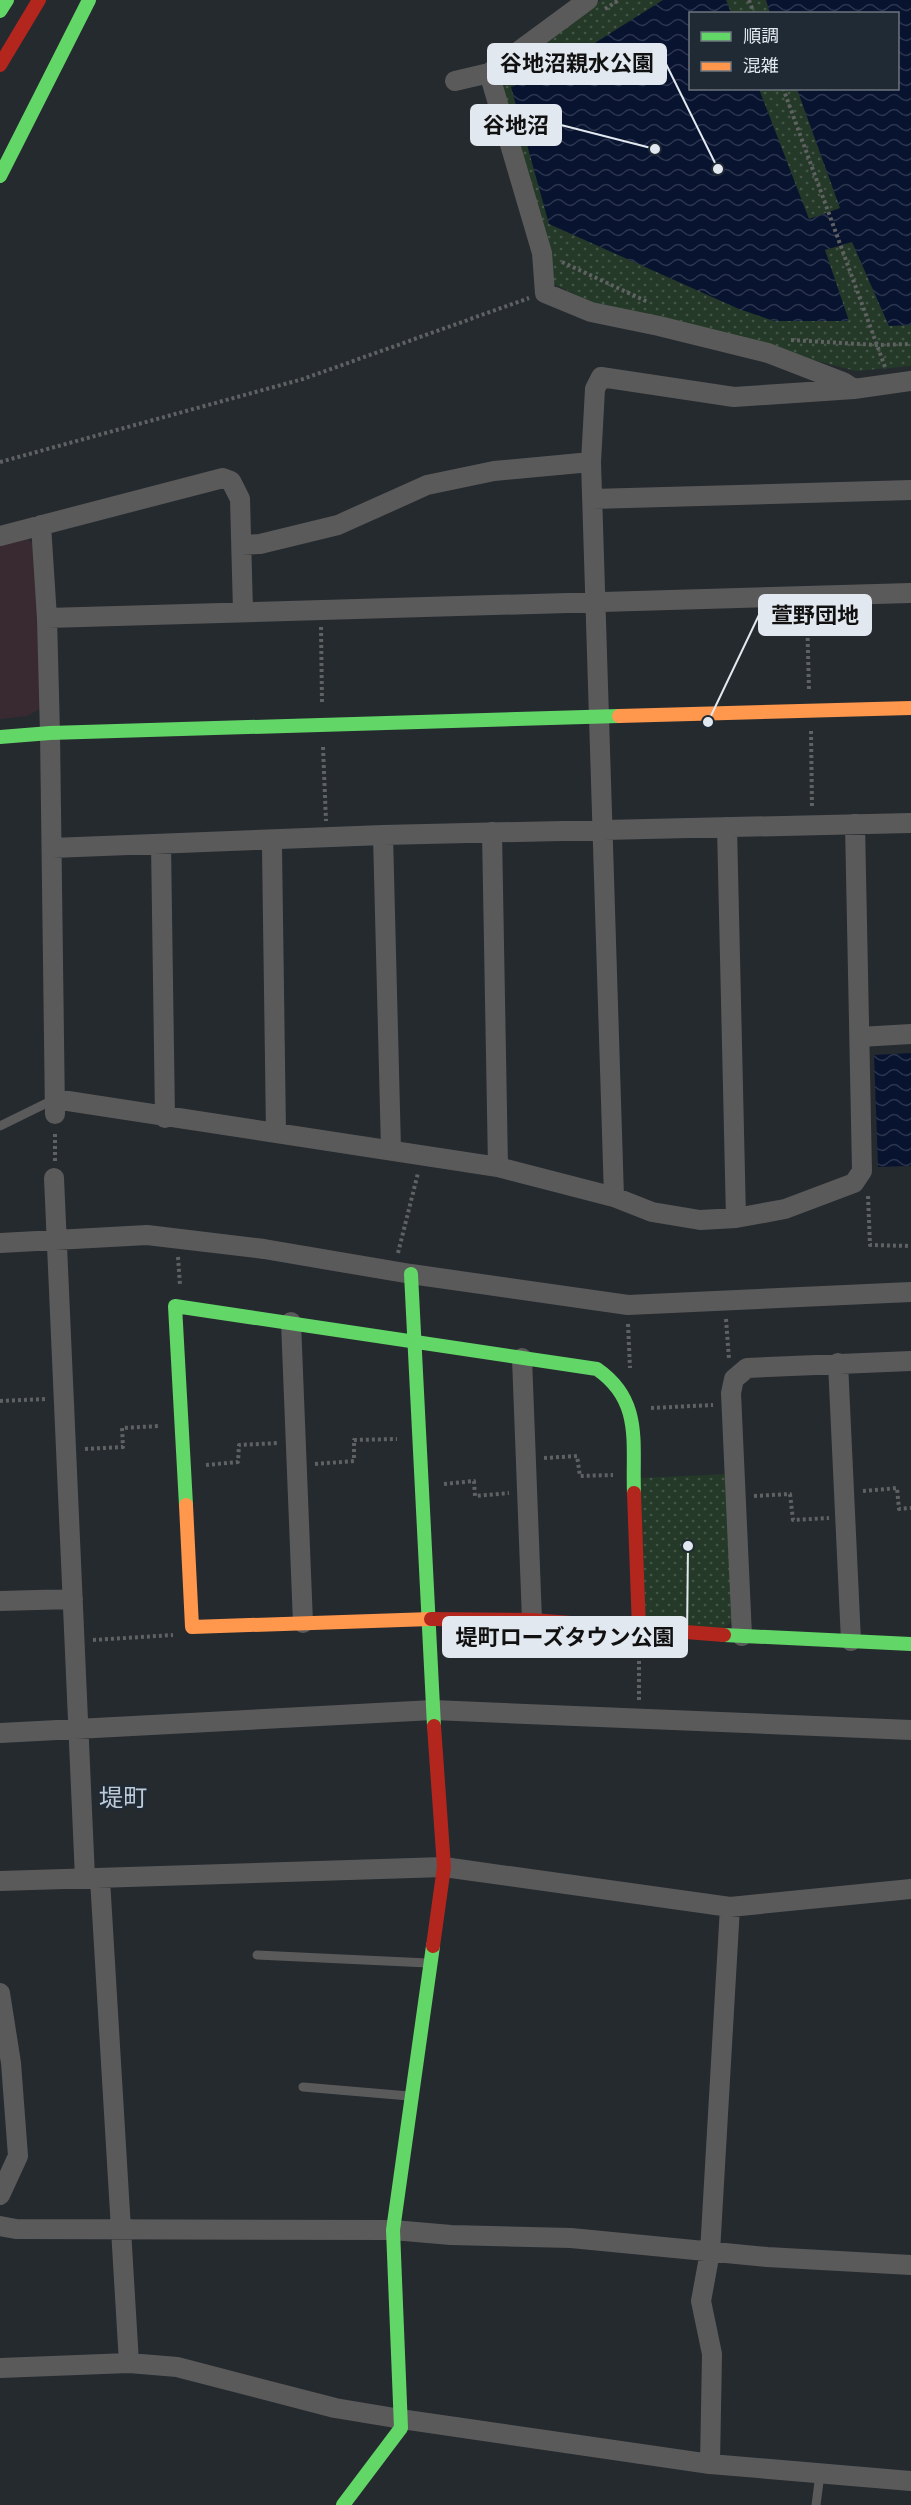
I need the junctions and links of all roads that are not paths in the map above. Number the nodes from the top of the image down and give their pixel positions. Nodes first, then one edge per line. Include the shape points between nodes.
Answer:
1 (7, 0) edge
2 (39, 0) edge
3 (89, 0) edge
4 (588, 0) edge
5 (0, 11) edge
6 (0, 65) edge
7 (489, 73) junction
8 (455, 81) dead end
9 (0, 176) edge
10 (911, 381) edge
11 (854, 389) junction
12 (591, 462) junction
13 (911, 490) edge
14 (592, 499) junction
15 (41, 525) junction
16 (0, 536) edge
17 (242, 545) junction
18 (911, 593) edge
19 (597, 601) junction
20 (243, 611) junction
21 (47, 618) junction
22 (911, 708) edge
23 (599, 718) junction
24 (50, 733) junction
25 (0, 737) edge
26 (911, 823) edge
27 (855, 824) junction
28 (728, 827) junction
29 (602, 830) junction
30 (492, 832) junction
31 (383, 835) junction
32 (161, 844) junction
33 (52, 848) junction
34 (272, 848) dead end
35 (911, 1034) edge
36 (860, 1036) junction
37 (55, 1107) junction
38 (165, 1118) junction
39 (0, 1126) edge
40 (276, 1133) junction
41 (391, 1149) junction
42 (498, 1167) junction
43 (54, 1178) dead end
44 (614, 1197) junction
45 (736, 1218) junction
46 (57, 1239) junction
47 (0, 1243) edge
48 (402, 1273) junction
49 (911, 1292) edge
50 (291, 1322) junction
51 (414, 1341) junction
52 (522, 1359) junction
53 (911, 1361) edge
54 (838, 1363) junction
55 (73, 1599) junction
56 (0, 1601) edge
57 (430, 1619) junction
58 (532, 1620) junction
59 (303, 1623) junction
60 (639, 1628) junction
61 (742, 1636) junction
62 (851, 1641) junction
63 (911, 1644) edge
64 (433, 1710) junction
65 (79, 1730) junction
66 (911, 1730) edge
67 (0, 1733) edge
68 (444, 1867) junction
69 (93, 1878) junction
70 (0, 1881) edge
71 (911, 1889) edge
72 (730, 1907) junction
73 (257, 1955) dead end
74 (430, 1964) junction
75 (0, 1993) edge
76 (303, 2087) dead end
77 (412, 2096) junction
78 (0, 2195) edge
79 (0, 2226) edge
80 (393, 2230) junction
81 (122, 2231) junction
82 (710, 2252) junction
83 (911, 2265) edge
84 (129, 2363) junction
85 (0, 2368) edge
86 (401, 2419) junction
87 (710, 2464) junction
88 (820, 2474) junction
89 (911, 2481) edge
90 (343, 2505) edge
91 (816, 2505) edge

1 - 5 main road
2 - 6 main road
3 - 9 main road
4 - 7 street
7 - 8 street
7 - 11 street via 542,253 545,293 591,312 768,353
10 - 11 street
11 - 12 street via 734,397 601,376 595,388
12 - 14 street
12 - 17 street via 494,471 427,485 338,525
13 - 14 street
14 - 19 street
15 - 16 street
15 - 17 street via 222,478 231,481 240,499
15 - 21 street
17 - 20 street
18 - 19 street
19 - 20 street
19 - 23 street
20 - 21 street
21 - 24 street
22 - 23 main road
23 - 24 main road
23 - 29 street
24 - 25 main road
24 - 33 street
26 - 27 street
27 - 28 street
27 - 36 street
28 - 29 street
28 - 45 street
29 - 30 street
29 - 44 street
30 - 31 street
30 - 42 street
31 - 32 street
31 - 41 street
32 - 33 street
32 - 38 street
33 - 37 street
34 - 40 street
35 - 36 street
36 - 45 street via 862,1171 854,1183 785,1209
37 - 38 street
37 - 39 lane
38 - 40 street
40 - 41 street
41 - 42 street
42 - 44 street
43 - 46 street
44 - 45 street via 652,1212 690,1218
46 - 47 street
46 - 48 street via 147,1235 264,1249
46 - 55 street
48 - 49 street via 628,1305
48 - 51 main road
50 - 51 main road
50 - 59 street
50 - 59 main road via 175,1306 192,1627
51 - 52 main road
51 - 57 main road
52 - 58 street
52 - 60 main road via 597,1369 615,1381 626,1395 631,1409
53 - 54 street
54 - 61 street via 747,1368 734,1379 731,1399
54 - 62 street
55 - 56 street
55 - 65 street
57 - 58 main road
57 - 59 main road
57 - 64 main road
58 - 60 main road
60 - 61 main road
61 - 62 main road
62 - 63 main road
64 - 65 street
64 - 66 street
64 - 68 main road
65 - 67 street
65 - 69 street
68 - 69 street
68 - 72 street
68 - 74 main road
69 - 70 street
69 - 81 street
71 - 72 street
72 - 82 street
73 - 74 lane
74 - 77 main road
75 - 78 street via 18,2156
76 - 77 lane
77 - 80 main road
79 - 81 street
80 - 81 street
80 - 82 street via 570,2238
80 - 86 main road
81 - 84 street
82 - 83 street
82 - 87 street via 701,2301 712,2354
84 - 85 street
84 - 86 street via 177,2367 335,2408
86 - 87 street
86 - 90 main road via 401,2428
87 - 88 street
88 - 89 street
88 - 91 lane

